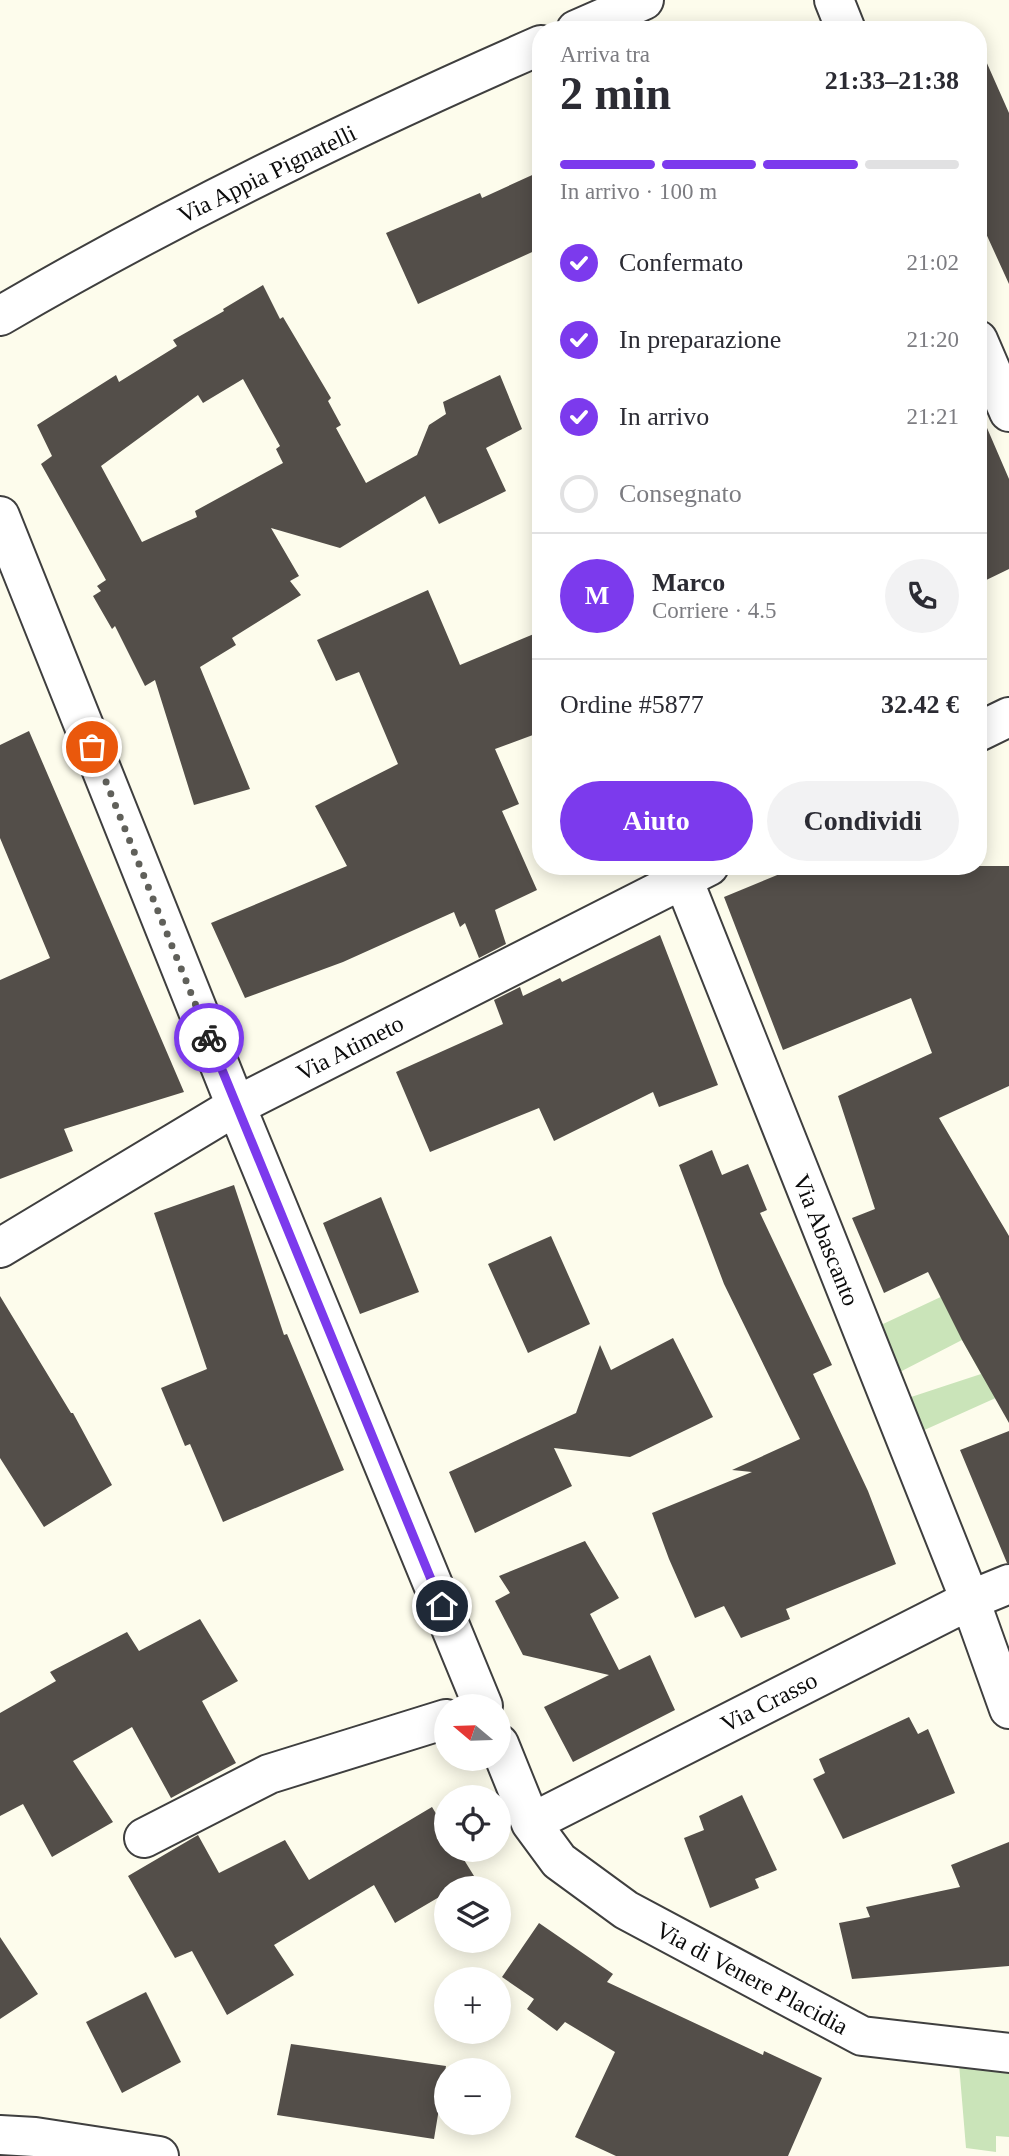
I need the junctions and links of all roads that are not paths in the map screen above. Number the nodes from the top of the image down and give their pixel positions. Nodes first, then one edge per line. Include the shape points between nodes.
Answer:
1 (644, 0) edge
2 (834, 0) edge
3 (596, 21) edge
4 (842, 21) edge
5 (532, 49) edge
6 (0, 316) edge
7 (987, 361) edge
8 (1009, 412) edge
9 (0, 516) edge
10 (1009, 717) edge
11 (987, 728) edge
12 (692, 875) edge
13 (697, 875) edge
14 (236, 1106) junction
15 (0, 1248) edge
16 (1009, 1584) edge
17 (970, 1600) junction
18 (478, 1694) edge
19 (1009, 1709) edge
20 (434, 1723) edge
21 (510, 1771) edge
22 (531, 1823) junction
23 (144, 1838) dead end
24 (1009, 2053) edge
25 (0, 2134) edge
26 (159, 2156) edge

1 - 3 street
2 - 4 street
5 - 6 street, Via Appia Pignatelli via 251,181
7 - 8 street
9 - 14 street
10 - 11 street
12 - 14 street, Via Atimeto
13 - 17 street, Via Abascanto
14 - 15 street, Via Atimeto
14 - 18 street
16 - 17 street, Via Crasso
17 - 19 street
17 - 22 street, Via Crasso
20 - 23 street via 269,1774
21 - 22 street, Via di Venere Placidia
22 - 24 street, Via di Venere Placidia via 559,1861 626,1910 862,2036
25 - 26 street

